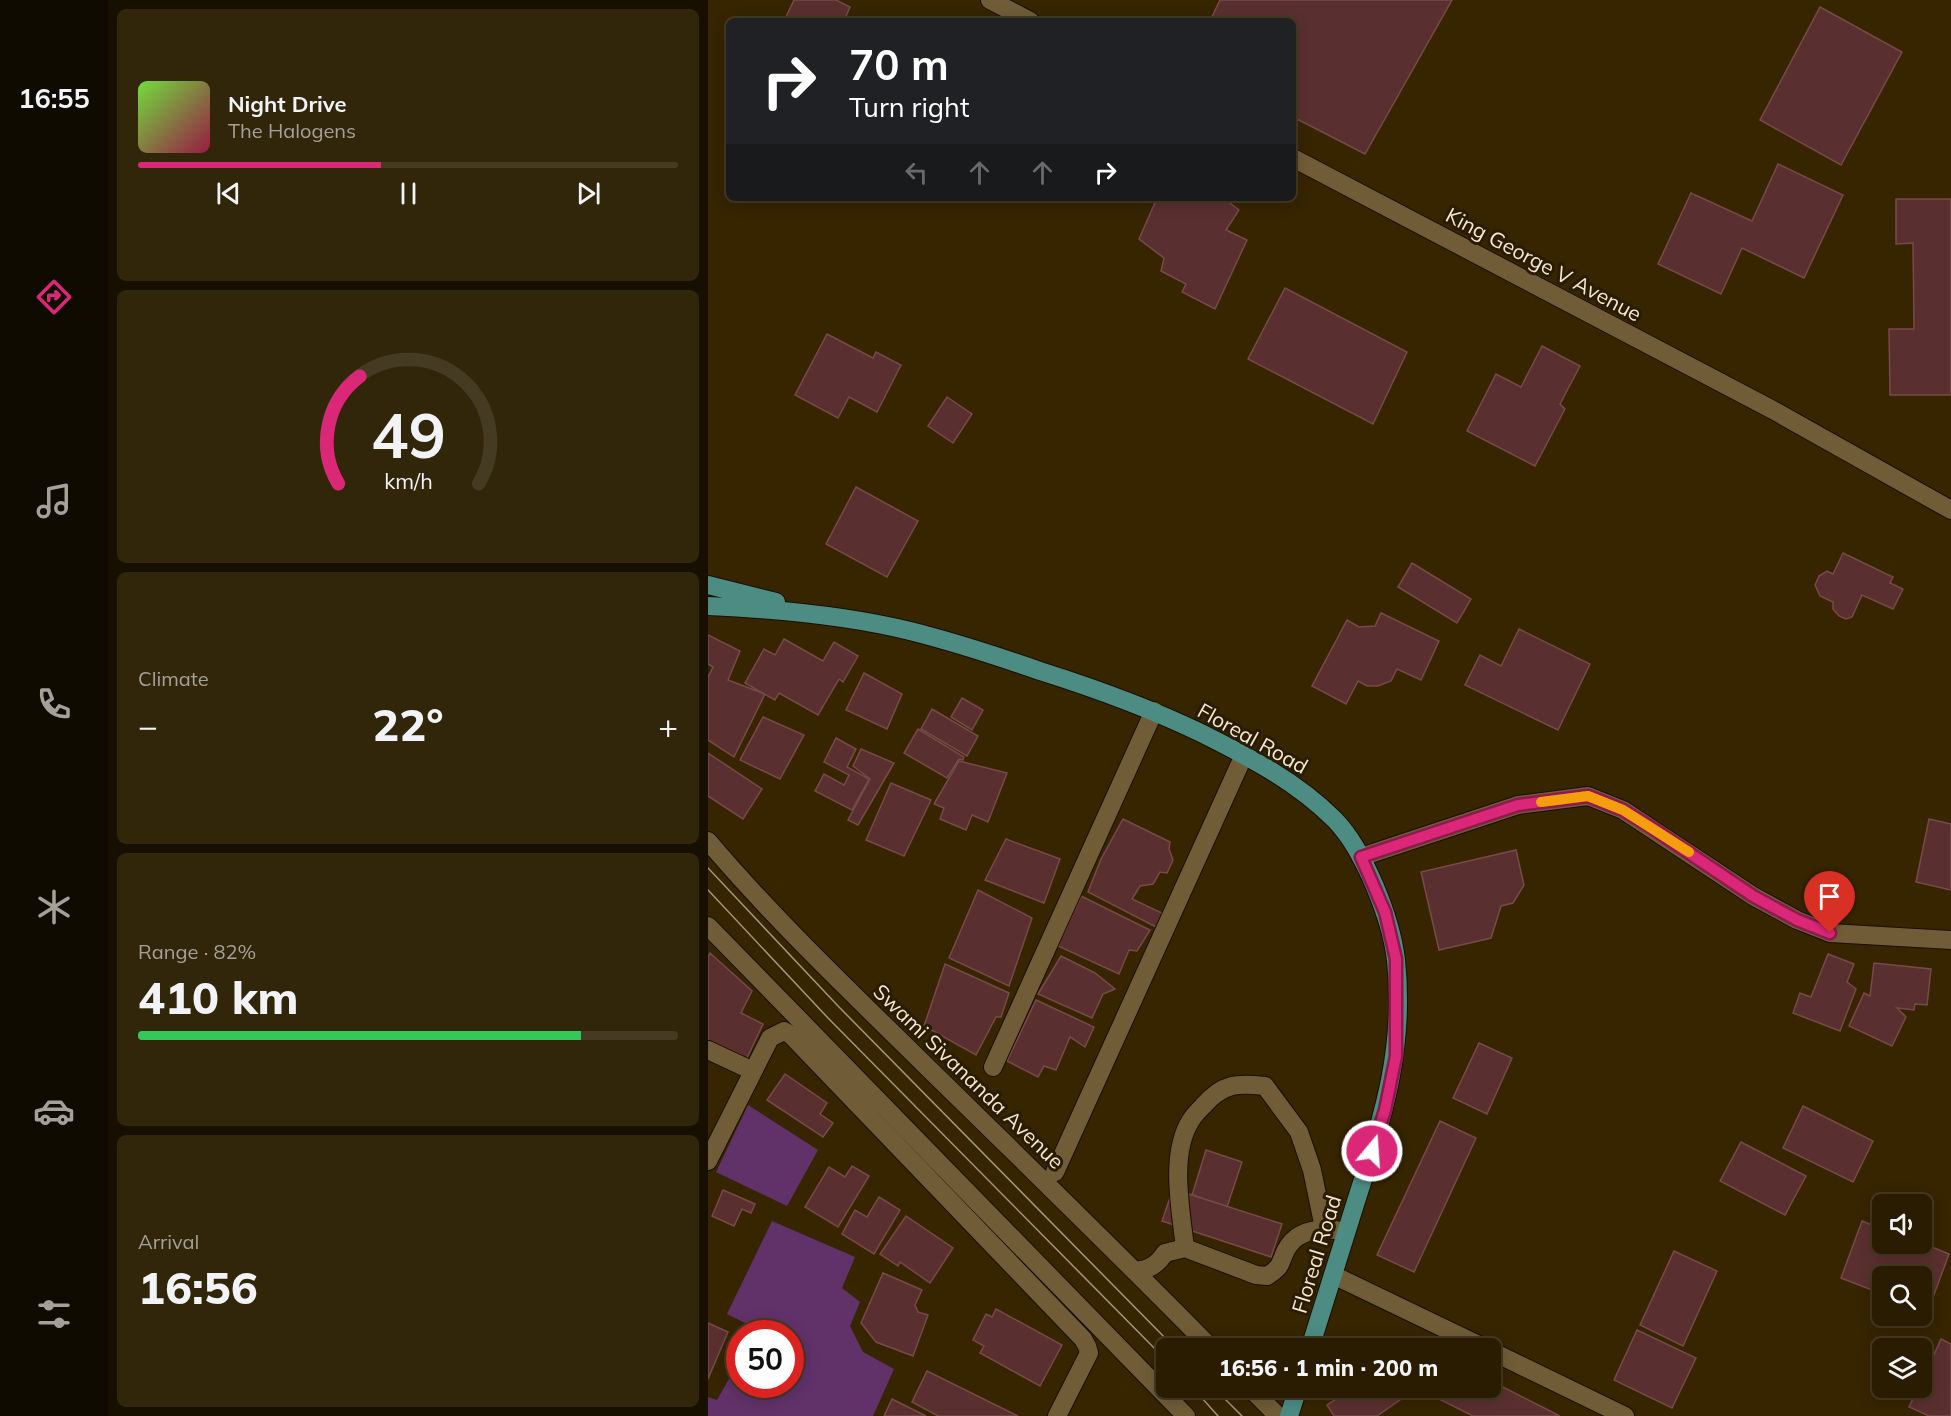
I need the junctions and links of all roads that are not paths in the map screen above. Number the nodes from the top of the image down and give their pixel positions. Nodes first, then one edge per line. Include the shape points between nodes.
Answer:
1 (990, 0) edge
2 (1024, 18) edge
3 (1296, 160) edge
4 (1951, 510) edge
5 (708, 585) edge
6 (708, 606) edge
7 (838, 617) junction
8 (1154, 711) junction
9 (1244, 755) junction
10 (708, 842) edge
11 (1361, 857) junction
12 (708, 926) edge
13 (1951, 940) edge
14 (708, 1050) edge
15 (993, 1068) dead end
16 (753, 1071) junction
17 (708, 1161) edge
18 (1055, 1172) dead end
19 (1324, 1228) junction
20 (1347, 1232) junction
21 (1185, 1248) junction
22 (1136, 1271) junction
23 (1333, 1275) junction
24 (1201, 1338) edge
25 (1313, 1338) edge
26 (1464, 1338) edge
27 (1501, 1356) edge
28 (1260, 1398) edge
29 (1295, 1398) edge
30 (1057, 1416) edge
31 (1186, 1416) edge
32 (1278, 1416) edge
33 (1289, 1416) edge
34 (1625, 1416) edge

1 - 2 street
3 - 4 street, King George V Avenue via 1773,410
5 - 7 main road
6 - 7 main road, Floreal Road
7 - 8 main road, Floreal Road via 944,641
8 - 9 main road, Floreal Road
8 - 15 street
9 - 11 main road, Floreal Road via 1292,782 1337,822
9 - 18 street
10 - 22 street, Swami Sivananda Avenue via 811,953
11 - 13 street via 1518,805 1588,796 1623,810 1753,896 1797,920 1830,933
11 - 20 main road, Floreal Road via 1385,912 1396,959 1396,1056 1385,1110
12 - 31 street
14 - 16 street
16 - 17 street
16 - 30 street via 770,1038 784,1031 791,1035 1083,1339 1089,1353
19 - 20 street
19 - 21 street via 1305,1232 1267,1276
19 - 21 street via 1312,1170 1299,1132 1265,1086 1240,1083 1214,1092 1190,1121 1181,1147 1178,1181
20 - 23 main road, Floreal Road
21 - 22 street via 1165,1253 1150,1269
22 - 24 street, Swami Sivananda Avenue
23 - 25 main road, Floreal Road
23 - 26 street
27 - 34 street
28 - 32 street
29 - 33 main road

